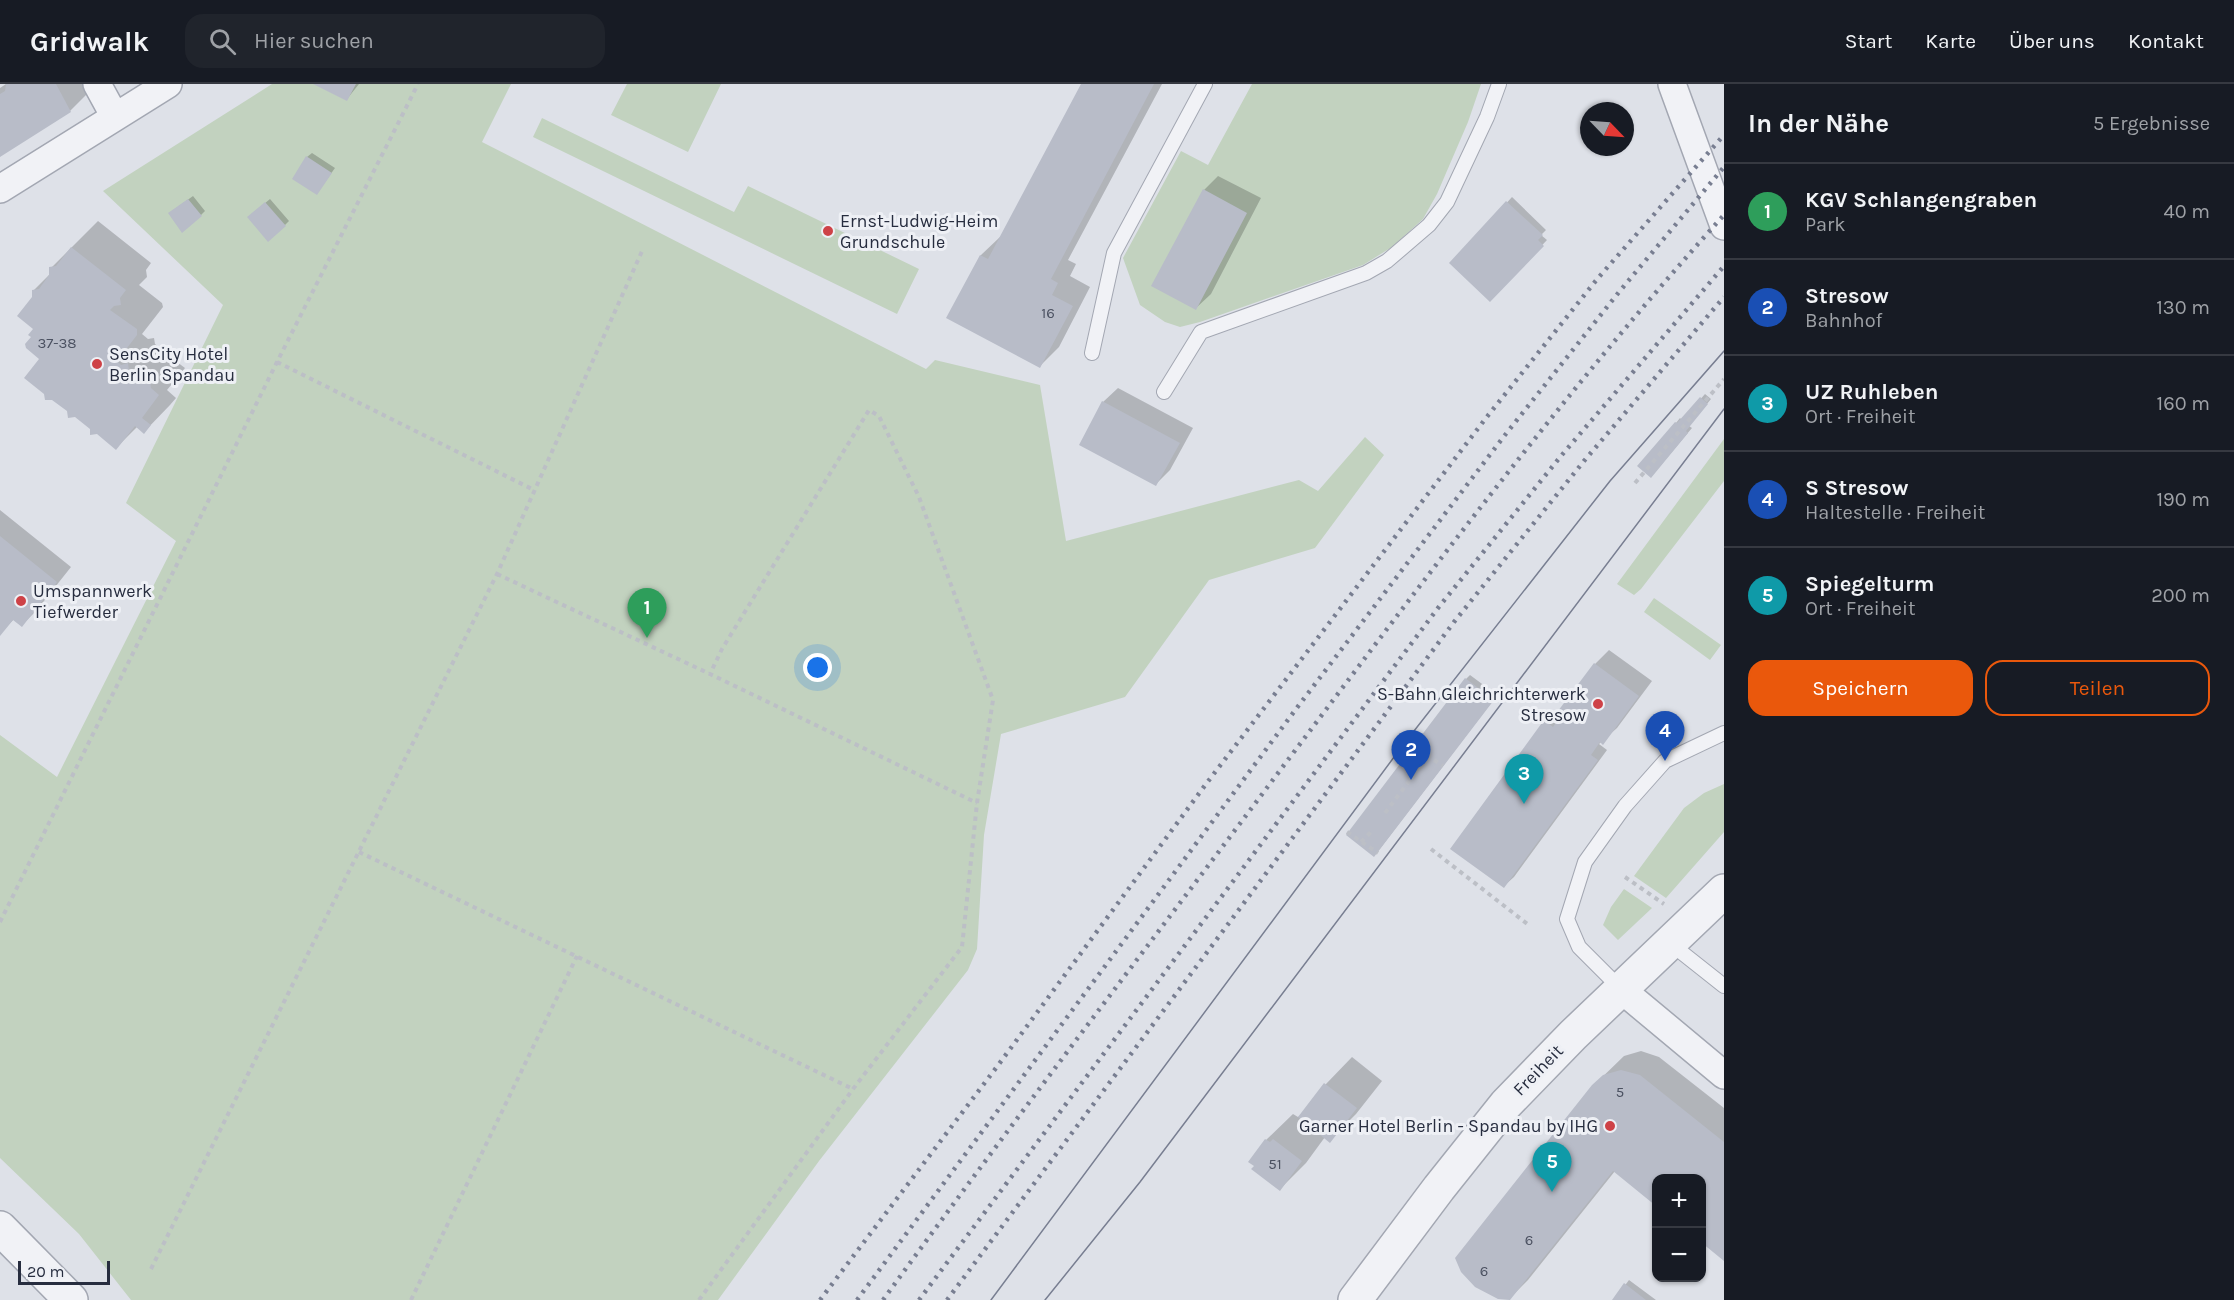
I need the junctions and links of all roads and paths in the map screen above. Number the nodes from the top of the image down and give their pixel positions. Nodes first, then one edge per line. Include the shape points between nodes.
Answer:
1 (97, 84) edge
2 (168, 84) edge
3 (418, 84) edge
4 (1205, 84) edge
5 (1499, 84) edge
6 (1672, 84) edge
7 (115, 117) junction
8 (0, 189) edge
9 (1724, 226) edge
10 (643, 249) dead end
11 (1092, 353) dead end
12 (277, 362) junction
13 (1724, 379) edge
14 (1164, 392) dead end
15 (1635, 483) dead end
16 (534, 490) junction
17 (497, 574) junction
18 (710, 674) junction
19 (1724, 733) edge
20 (1414, 742) dead end
21 (1428, 756) junction
22 (1443, 766) dead end
23 (977, 803) junction
24 (1385, 813) dead end
25 (1347, 832) dead end
26 (1371, 832) dead end
27 (1362, 842) junction
28 (1431, 849) dead end
29 (359, 852) junction
30 (1378, 853) dead end
31 (1625, 877) dead end
32 (1724, 891) edge
33 (1665, 904) dead end
34 (0, 922) edge
35 (1530, 926) dead end
36 (1671, 944) junction
37 (578, 956) junction
38 (1724, 986) edge
39 (1622, 990) junction
40 (1724, 1075) edge
41 (853, 1089) junction
42 (0, 1228) edge
43 (151, 1269) dead end
44 (71, 1300) edge
45 (411, 1300) edge
46 (699, 1300) edge
47 (1355, 1300) edge

1 - 7 street
2 - 7 street
3 - 12 path
4 - 11 lane via 1114,253
5 - 14 lane via 1447,202 1429,225 1387,261 1366,273 1201,332
6 - 9 street
7 - 8 street
10 - 16 path
12 - 16 path
12 - 34 path
13 - 15 path
16 - 17 path
17 - 18 path
17 - 29 path
18 - 23 path
18 - 23 path via 869,410 879,416 919,497 993,700
19 - 39 lane via 1665,761 1625,806 1585,862 1567,919 1579,947
20 - 21 path
21 - 22 path
21 - 24 path
23 - 41 path via 962,947
25 - 27 path
26 - 27 path
27 - 30 path
28 - 35 path
29 - 37 path
29 - 43 path
31 - 33 path
32 - 36 street, Freiheit
36 - 38 lane
36 - 39 street, Freiheit
37 - 41 path
37 - 45 path
39 - 40 street
39 - 47 street, Freiheit via 1506,1104
41 - 46 path
42 - 44 street

